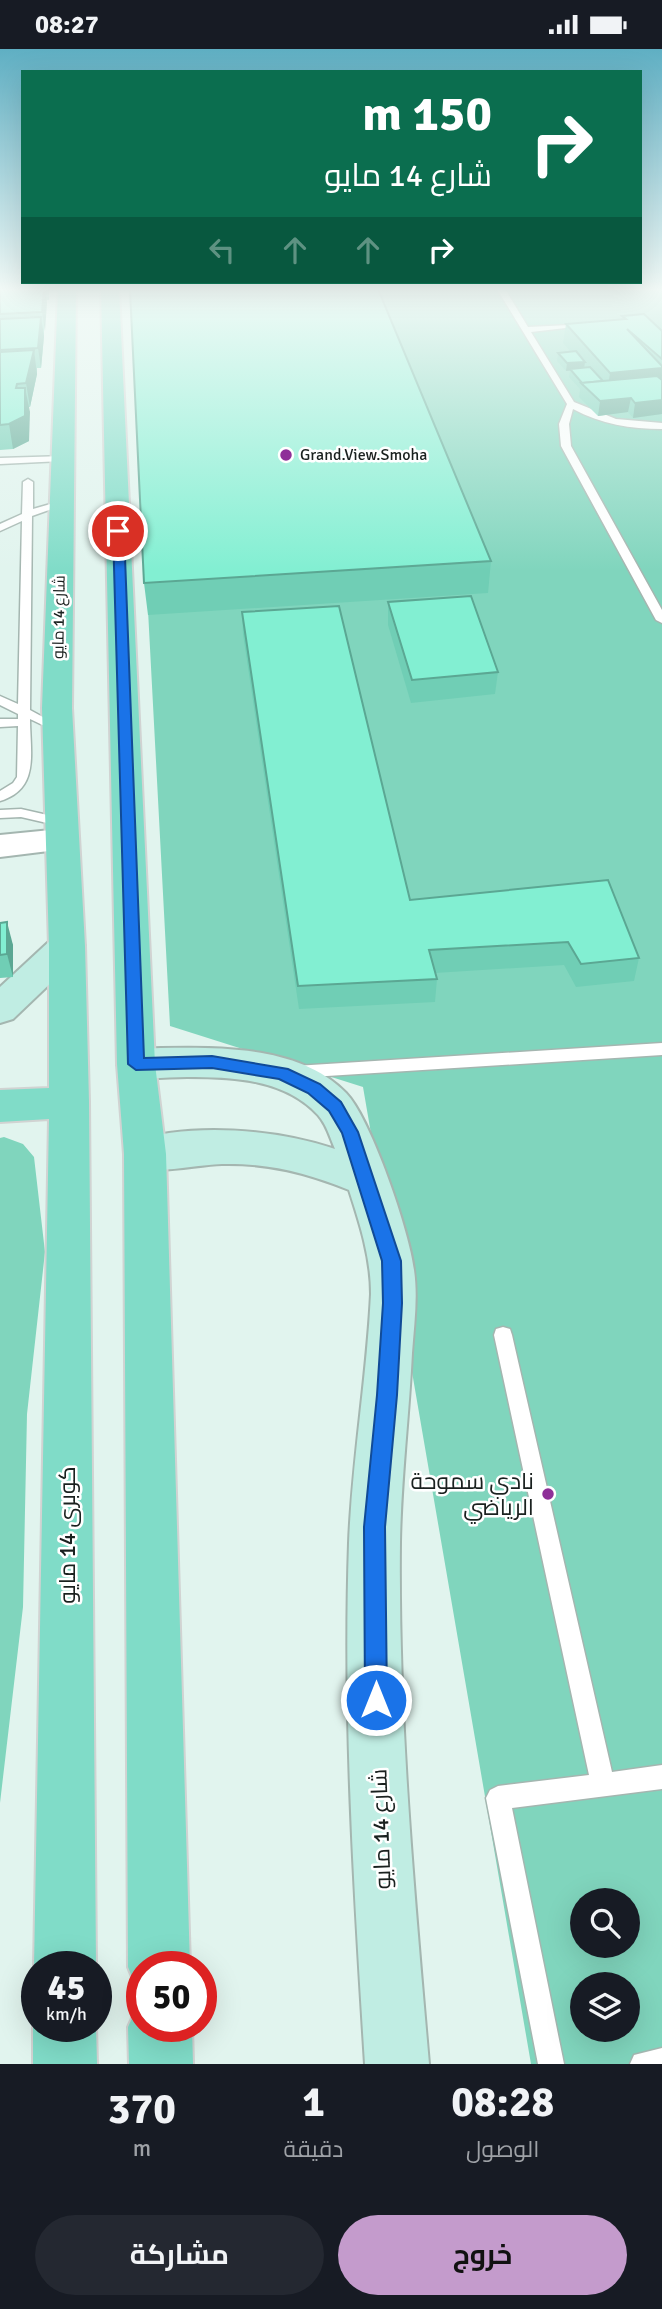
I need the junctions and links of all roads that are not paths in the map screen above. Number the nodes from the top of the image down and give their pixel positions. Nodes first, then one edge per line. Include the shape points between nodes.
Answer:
1 (65, 383) edge
2 (113, 383) edge
3 (558, 383) edge
4 (571, 404) junction
5 (662, 426) edge
6 (62, 458) junction
7 (0, 461) edge
8 (28, 482) dead end
9 (61, 504) junction
10 (28, 515) junction
11 (0, 528) edge
12 (662, 620) edge
13 (0, 700) edge
14 (24, 717) junction
15 (0, 723) edge
16 (57, 728) junction
17 (0, 797) edge
18 (0, 814) edge
19 (61, 831) junction
20 (0, 846) edge
21 (67, 946) junction
22 (0, 1009) edge
23 (662, 1049) edge
24 (136, 1064) junction
25 (282, 1073) junction
26 (69, 1102) junction
27 (0, 1106) edge
28 (145, 1154) junction
29 (365, 1178) junction
30 (503, 1335) dead end
31 (662, 1777) edge
32 (603, 1785) junction
33 (65, 1951) edge
34 (159, 1951) edge
35 (65, 2042) edge
36 (160, 2042) edge
37 (662, 2061) edge
38 (65, 2064) edge
39 (161, 2064) edge
40 (397, 2064) edge
41 (551, 2064) edge
42 (643, 2064) edge

1 - 6 main road, شارع 14 مايو
2 - 24 main road
3 - 4 lane
4 - 5 lane via 614,422
4 - 12 lane via 562,432 566,446
6 - 7 lane
6 - 9 main road, شارع 14 مايو
8 - 10 lane
9 - 10 lane
9 - 16 main road, شارع 14 مايو
10 - 11 lane
10 - 14 lane
13 - 14 lane
14 - 15 lane
14 - 16 lane
14 - 17 lane via 23,777 18,786
16 - 19 main road, شارع 14 مايو
18 - 19 lane via 21,813
19 - 20 street
19 - 21 main road, شارع 14 مايو
21 - 22 main road
21 - 26 main road, شارع 14 مايو
23 - 25 lane
24 - 25 main road, شارع 14 مايو via 212,1062
24 - 28 main road
25 - 29 main road, شارع 14 مايو via 314,1089 335,1107 350,1132
26 - 27 main road
26 - 33 main road, كوبرى 14 مايو
28 - 29 main road via 254,1147 290,1152
28 - 34 main road
29 - 40 main road, شارع 14 مايو via 393,1279 374,1527 377,1751
30 - 32 lane
31 - 32 lane
32 - 41 lane via 498,1798
35 - 38 main road
36 - 39 main road
37 - 42 lane

